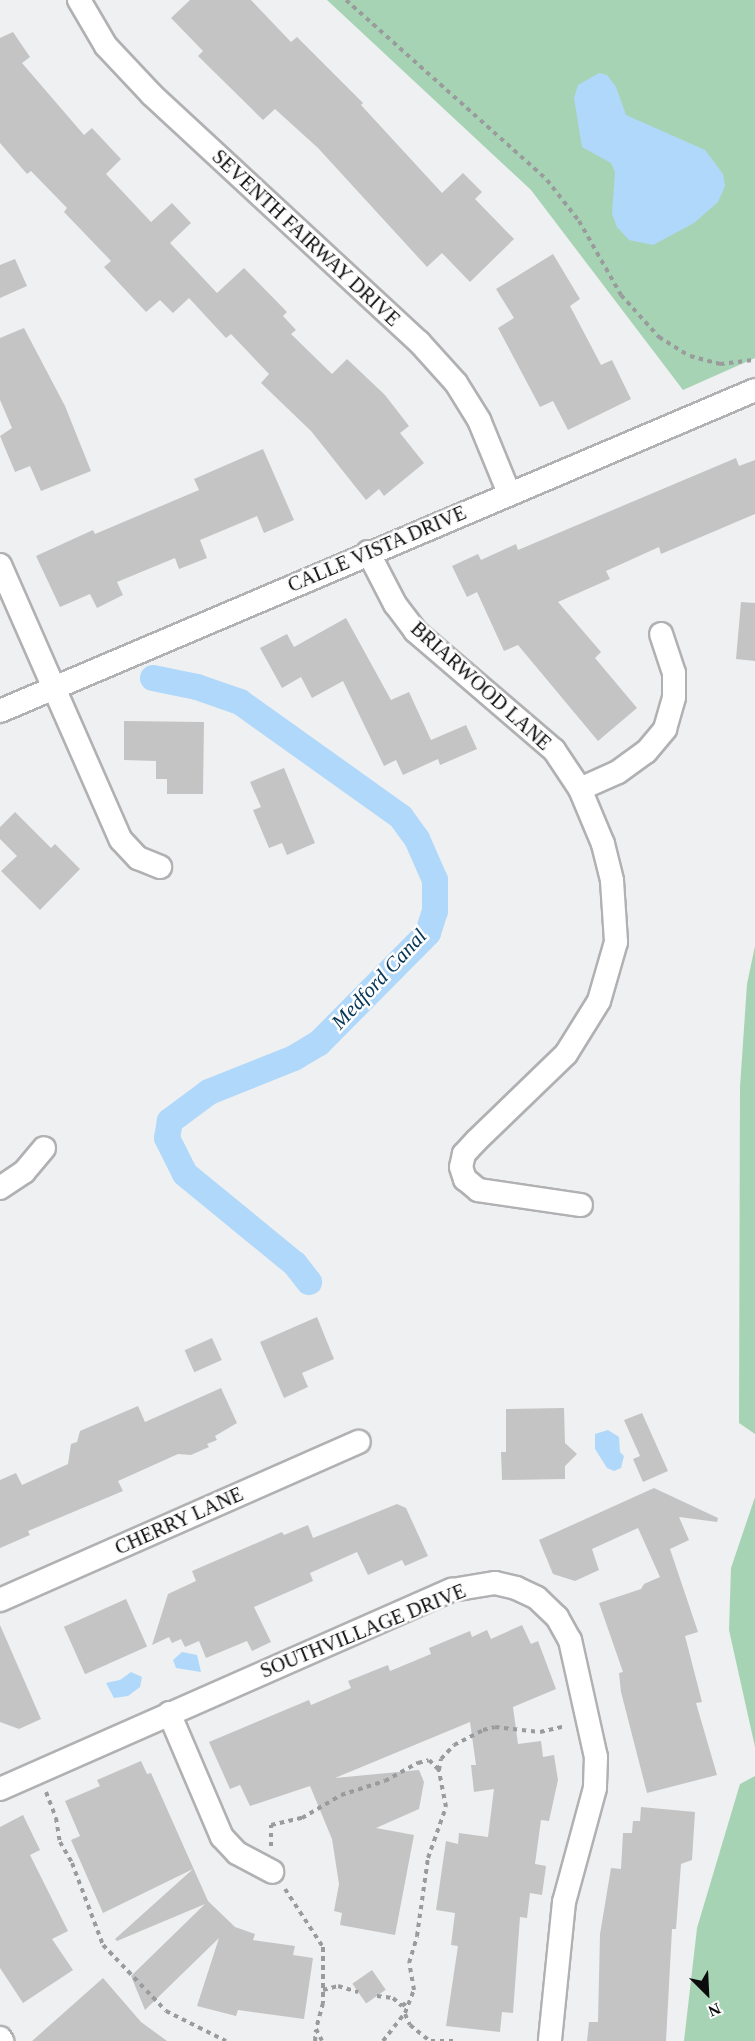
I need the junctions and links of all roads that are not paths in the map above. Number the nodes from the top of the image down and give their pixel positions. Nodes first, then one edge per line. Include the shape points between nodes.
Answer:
1 (79, 0) edge
2 (755, 390) edge
3 (509, 493) junction
4 (369, 552) junction
5 (0, 565) edge
6 (661, 634) dead end
7 (53, 687) junction
8 (0, 711) edge
9 (580, 789) junction
10 (159, 867) dead end
11 (44, 1148) dead end
12 (0, 1188) edge
13 (582, 1205) dead end
14 (359, 1442) dead end
15 (0, 1600) edge
16 (169, 1713) junction
17 (0, 1789) edge
18 (272, 1872) road end
19 (550, 2041) edge

1 - 3 street, SEVENTH FAIRWAY DRIVE via 106,46 152,95 419,342 456,383 479,420
2 - 3 street, CALLE VISTA DRIVE via 614,453
3 - 4 street, CALLE VISTA DRIVE
4 - 7 street, CALLE VISTA DRIVE
4 - 9 street, BRIARWOOD LANE via 395,604 415,631 554,750
5 - 7 street
6 - 9 street via 674,674 674,697 664,729 646,752 618,772
7 - 8 street, CALLE VISTA DRIVE
7 - 10 street via 122,840 138,858
9 - 13 street, BRIARWOOD LANE via 603,844 612,881 616,942 609,973 594,1010 566,1054 476,1141 464,1154 461,1167 465,1179 478,1190
11 - 12 street via 24,1172
14 - 15 street, CHERRY LANE
16 - 17 street, SOUTHVILLAGE DRIVE
16 - 18 street via 222,1837 237,1853
16 - 19 street, SOUTHVILLAGE DRIVE via 452,1590 495,1583 537,1598 557,1617 570,1640 596,1757 595,1788 564,1902

